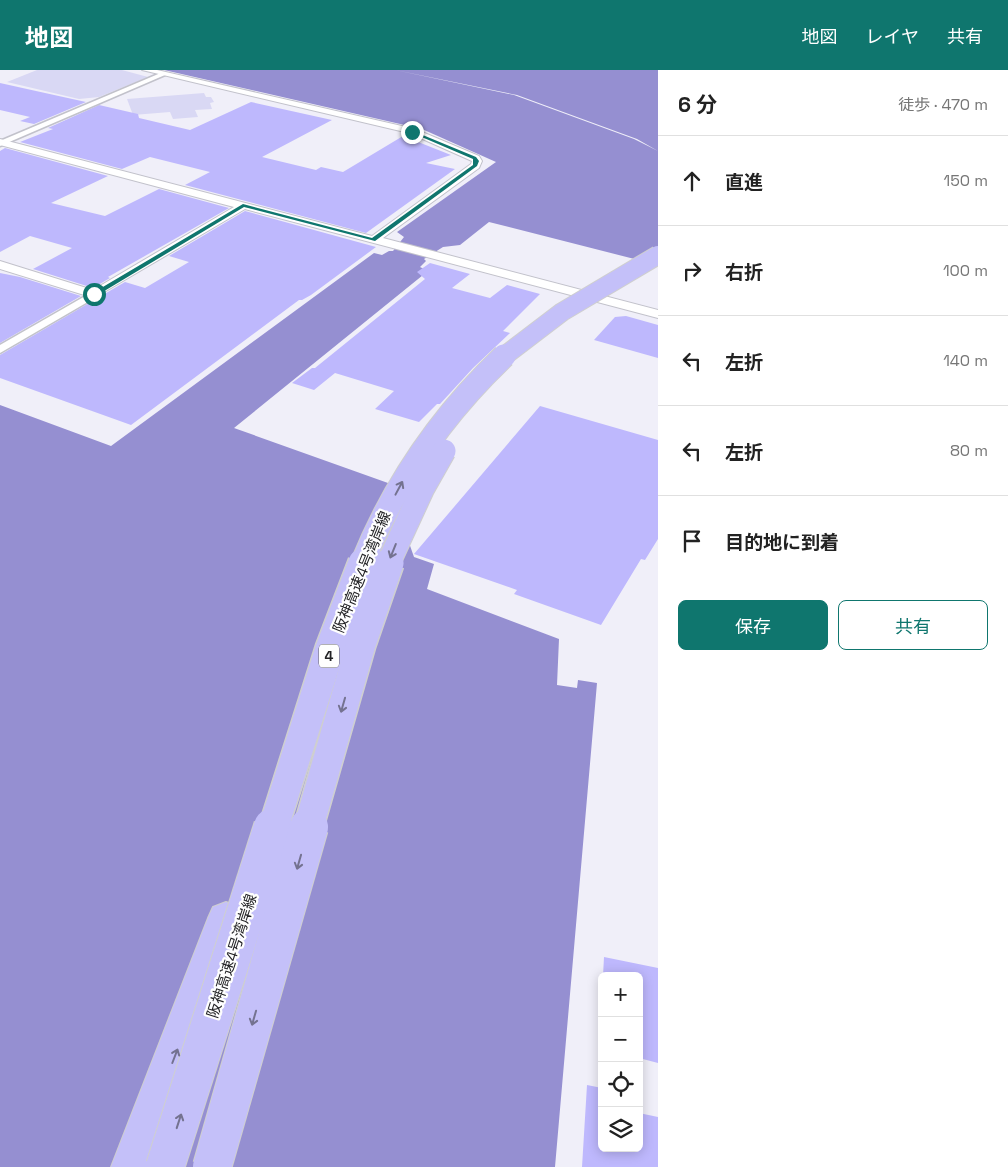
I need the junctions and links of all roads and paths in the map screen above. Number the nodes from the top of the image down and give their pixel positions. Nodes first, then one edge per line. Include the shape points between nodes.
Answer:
1 (146, 70) edge
2 (163, 74) junction
3 (1, 143) edge
4 (243, 206) junction
5 (373, 240) junction
6 (658, 254) edge
7 (0, 266) edge
8 (658, 266) edge
9 (94, 294) junction
10 (658, 314) edge
11 (0, 350) edge
12 (321, 677) junction
13 (214, 1161) edge
14 (132, 1167) edge
15 (165, 1167) edge

1 - 2 street
2 - 3 street
2 - 5 street via 412,132 475,158 475,166
3 - 4 street
4 - 5 street
4 - 9 street
5 - 10 street
12 -> 6 highway, 阪神高速4号湾岸線 / 4, bridge via 385,514 430,438 485,374 540,325 602,284
7 - 9 street
8 -> 13 highway, 阪神高速4号湾岸線 / 4, bridge via 584,310 498,381 449,442 406,519 368,619
9 - 11 street
14 -> 12 highway, 4, bridge via 294,735
15 -> 12 highway, 阪神高速4号湾岸線 / 4, bridge

